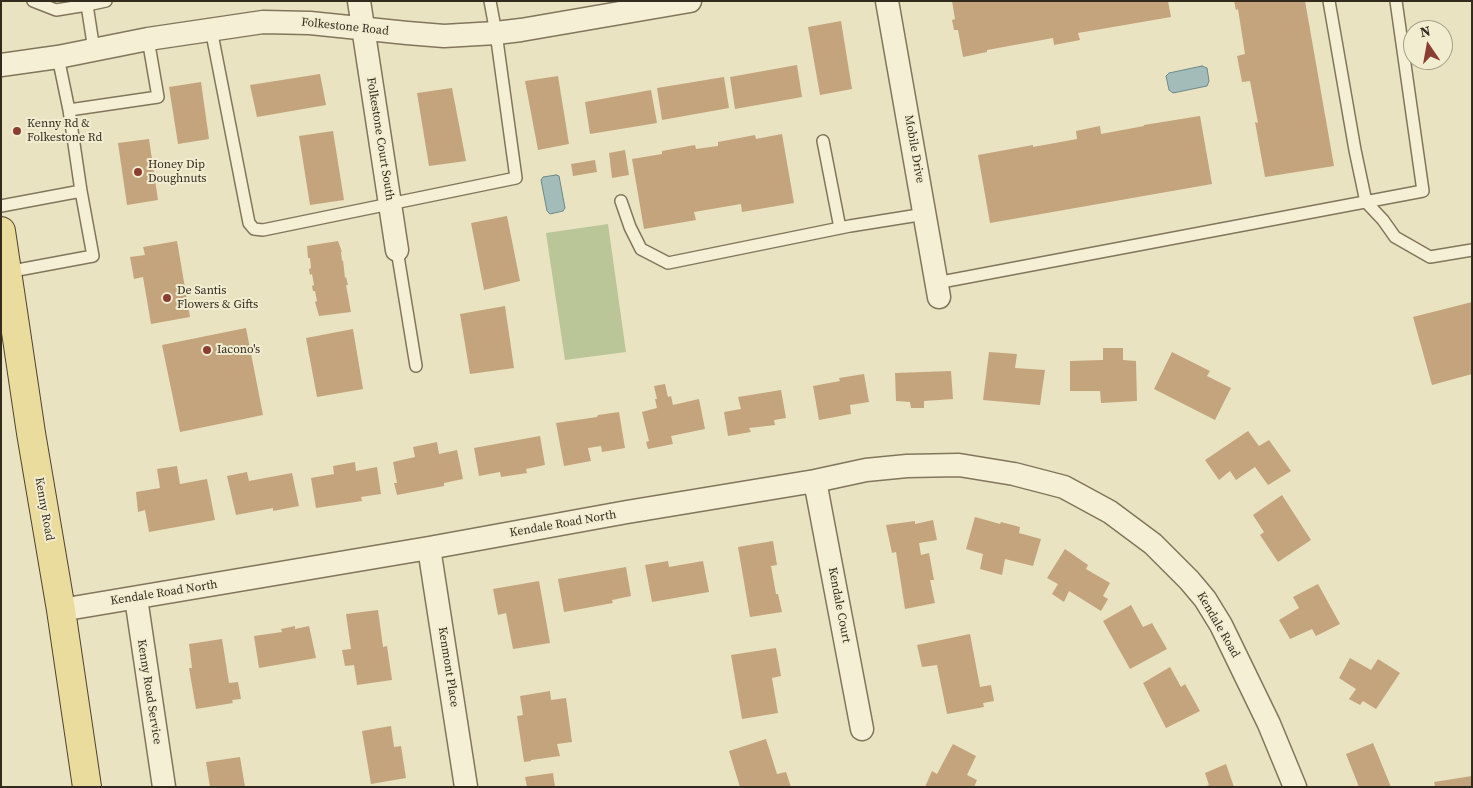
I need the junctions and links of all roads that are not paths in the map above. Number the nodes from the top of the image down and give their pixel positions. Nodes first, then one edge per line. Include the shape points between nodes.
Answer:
1 (33, 1) edge
2 (106, 1) edge
3 (359, 1) edge
4 (490, 1) edge
5 (690, 1) edge
6 (887, 1) edge
7 (1329, 1) edge
8 (1396, 1) edge
9 (87, 5) junction
10 (616, 8) edge
11 (363, 28) junction
12 (211, 29) junction
13 (496, 33) junction
14 (148, 39) junction
15 (94, 50) junction
16 (58, 57) junction
17 (1, 65) edge
18 (69, 110) junction
19 (823, 141) dead end
20 (81, 191) junction
21 (621, 202) dead end
22 (1366, 202) junction
23 (390, 203) junction
24 (1, 206) edge
25 (925, 214) junction
26 (840, 228) junction
27 (1, 231) edge
28 (397, 250) joint
29 (1472, 250) edge
30 (7, 272) junction
31 (937, 290) joint
32 (416, 366) dead end
33 (815, 481) junction
34 (1064, 487) joint
35 (429, 548) junction
36 (136, 598) junction
37 (61, 610) junction
38 (862, 729) dead end
39 (87, 787) edge
40 (164, 787) edge
41 (466, 787) edge
42 (1296, 787) edge

1 - 9 lane via 56,10
2 - 9 lane
3 - 11 street, Folkestone Court South
4 - 13 lane
5 - 10 street, Folkestone Road
6 - 25 street, Mobile Drive
7 - 22 lane
8 - 22 lane via 1423,191
9 - 15 lane
10 - 13 street, Folkestone Road
11 - 12 street, Folkestone Road via 280,21
11 - 13 street, Folkestone Road via 444,36
11 - 23 street, Folkestone Court South
12 - 14 street, Folkestone Road
12 - 23 lane via 249,222 254,229 263,230
13 - 23 lane via 516,178
14 - 15 street, Folkestone Road
14 - 18 lane via 158,97
15 - 16 street, Folkestone Road
16 - 17 street, Folkestone Road
16 - 18 lane
18 - 20 lane
19 - 26 lane
20 - 24 lane
20 - 30 lane via 93,256
21 - 26 lane via 640,249 668,263
22 - 29 lane via 1395,237 1430,257
22 - 31 lane
23 - 28 street, Folkestone Court South
25 - 26 lane
25 - 31 street, Mobile Drive
27 - 30 main road, Kenny Road
28 - 32 lane
30 - 37 main road, Kenny Road
33 - 34 street, Kendale Road North via 866,470 959,466 1014,474
33 - 35 street, Kendale Road North
33 - 38 street, Kendale Court
34 - 42 street, Kendale Road via 1110,512 1153,544 1205,599 1247,676
35 - 36 street, Kendale Road North
35 - 41 street, Kenmont Place
36 - 37 street, Kendale Road North
36 - 40 street, Kenny Road Service
37 - 39 main road, Kenny Road

